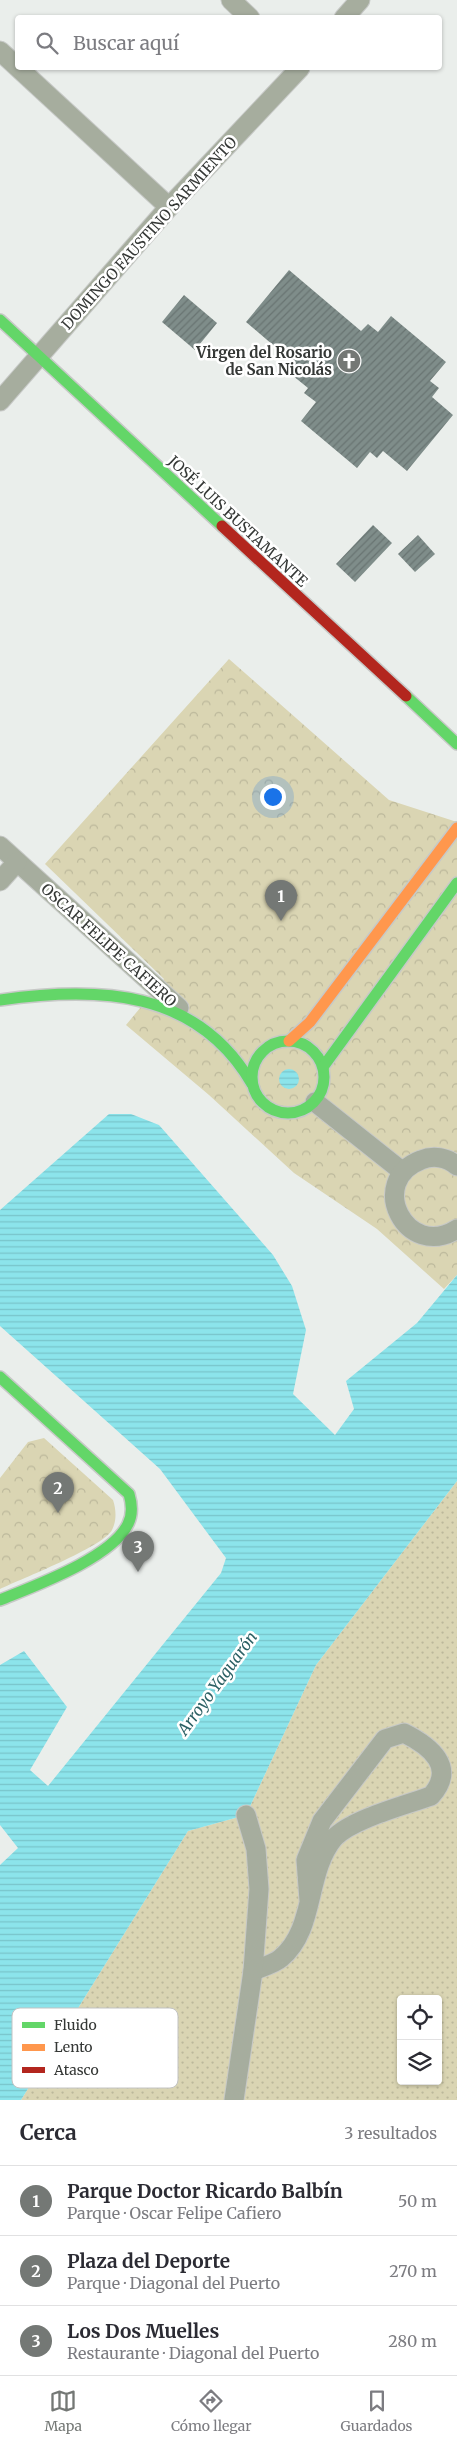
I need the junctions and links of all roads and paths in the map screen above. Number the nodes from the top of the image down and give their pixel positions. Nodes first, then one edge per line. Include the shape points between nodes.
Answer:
1 (231, 0) edge
2 (360, 0) edge
3 (247, 15) edge
4 (347, 15) edge
5 (0, 52) edge
6 (15, 66) edge
7 (20, 70) edge
8 (298, 70) edge
9 (169, 207) junction
10 (0, 320) edge
11 (40, 357) junction
12 (0, 401) edge
13 (457, 744) edge
14 (457, 828) edge
15 (0, 846) edge
16 (17, 862) junction
17 (0, 881) edge
18 (457, 883) edge
19 (0, 1000) edge
20 (188, 1016) junction
21 (289, 1041) junction
22 (220, 1042) junction
23 (272, 1044) junction
24 (323, 1068) junction
25 (252, 1084) junction
26 (314, 1102) junction
27 (457, 1166) edge
28 (403, 1172) junction
29 (457, 1229) edge
30 (0, 1377) edge
31 (0, 1600) edge
32 (246, 1815) dead end
33 (309, 1900) junction
34 (253, 1971) junction
35 (234, 2100) edge

1 - 3 street
2 - 4 street
5 - 6 street
7 - 9 street
8 - 9 street, DOMINGO FAUSTINO SARMIENTO
9 - 11 street, DOMINGO FAUSTINO SARMIENTO
10 - 11 main road, JOSÉ LUIS BUSTAMANTE
11 - 12 street, DOMINGO FAUSTINO SARMIENTO
11 - 13 main road, JOSÉ LUIS BUSTAMANTE
14 - 21 main road via 310,1022
15 - 16 street, OSCAR FELIPE CAFIERO
16 - 17 street
16 - 20 street, OSCAR FELIPE CAFIERO
18 - 24 main road via 334,1048
19 - 20 main road via 80,993 137,998
20 - 22 main road, OSCAR FELIPE CAFIERO
21 - 23 main road
21 - 24 main road via 310,1048
22 - 23 main road, OSCAR FELIPE CAFIERO via 241,1047
22 - 25 main road, OSCAR FELIPE CAFIERO via 234,1056
23 - 25 main road via 258,1056 251,1074
24 - 26 main road via 323,1086
25 - 26 main road via 262,1104 283,1114 305,1110
26 - 28 street
27 - 28 street via 440,1158 426,1158
28 - 29 street via 394,1195 400,1219 420,1234 444,1235
30 - 31 main road via 128,1494 132,1510 121,1535 100,1554
32 - 34 street via 256,1849 259,1889
33 - 33 street via 317,1869 334,1839 350,1826 431,1796 440,1787 444,1774 436,1752 404,1734 385,1739 322,1821 306,1860
33 - 34 street via 297,1941 280,1959
34 - 35 street

